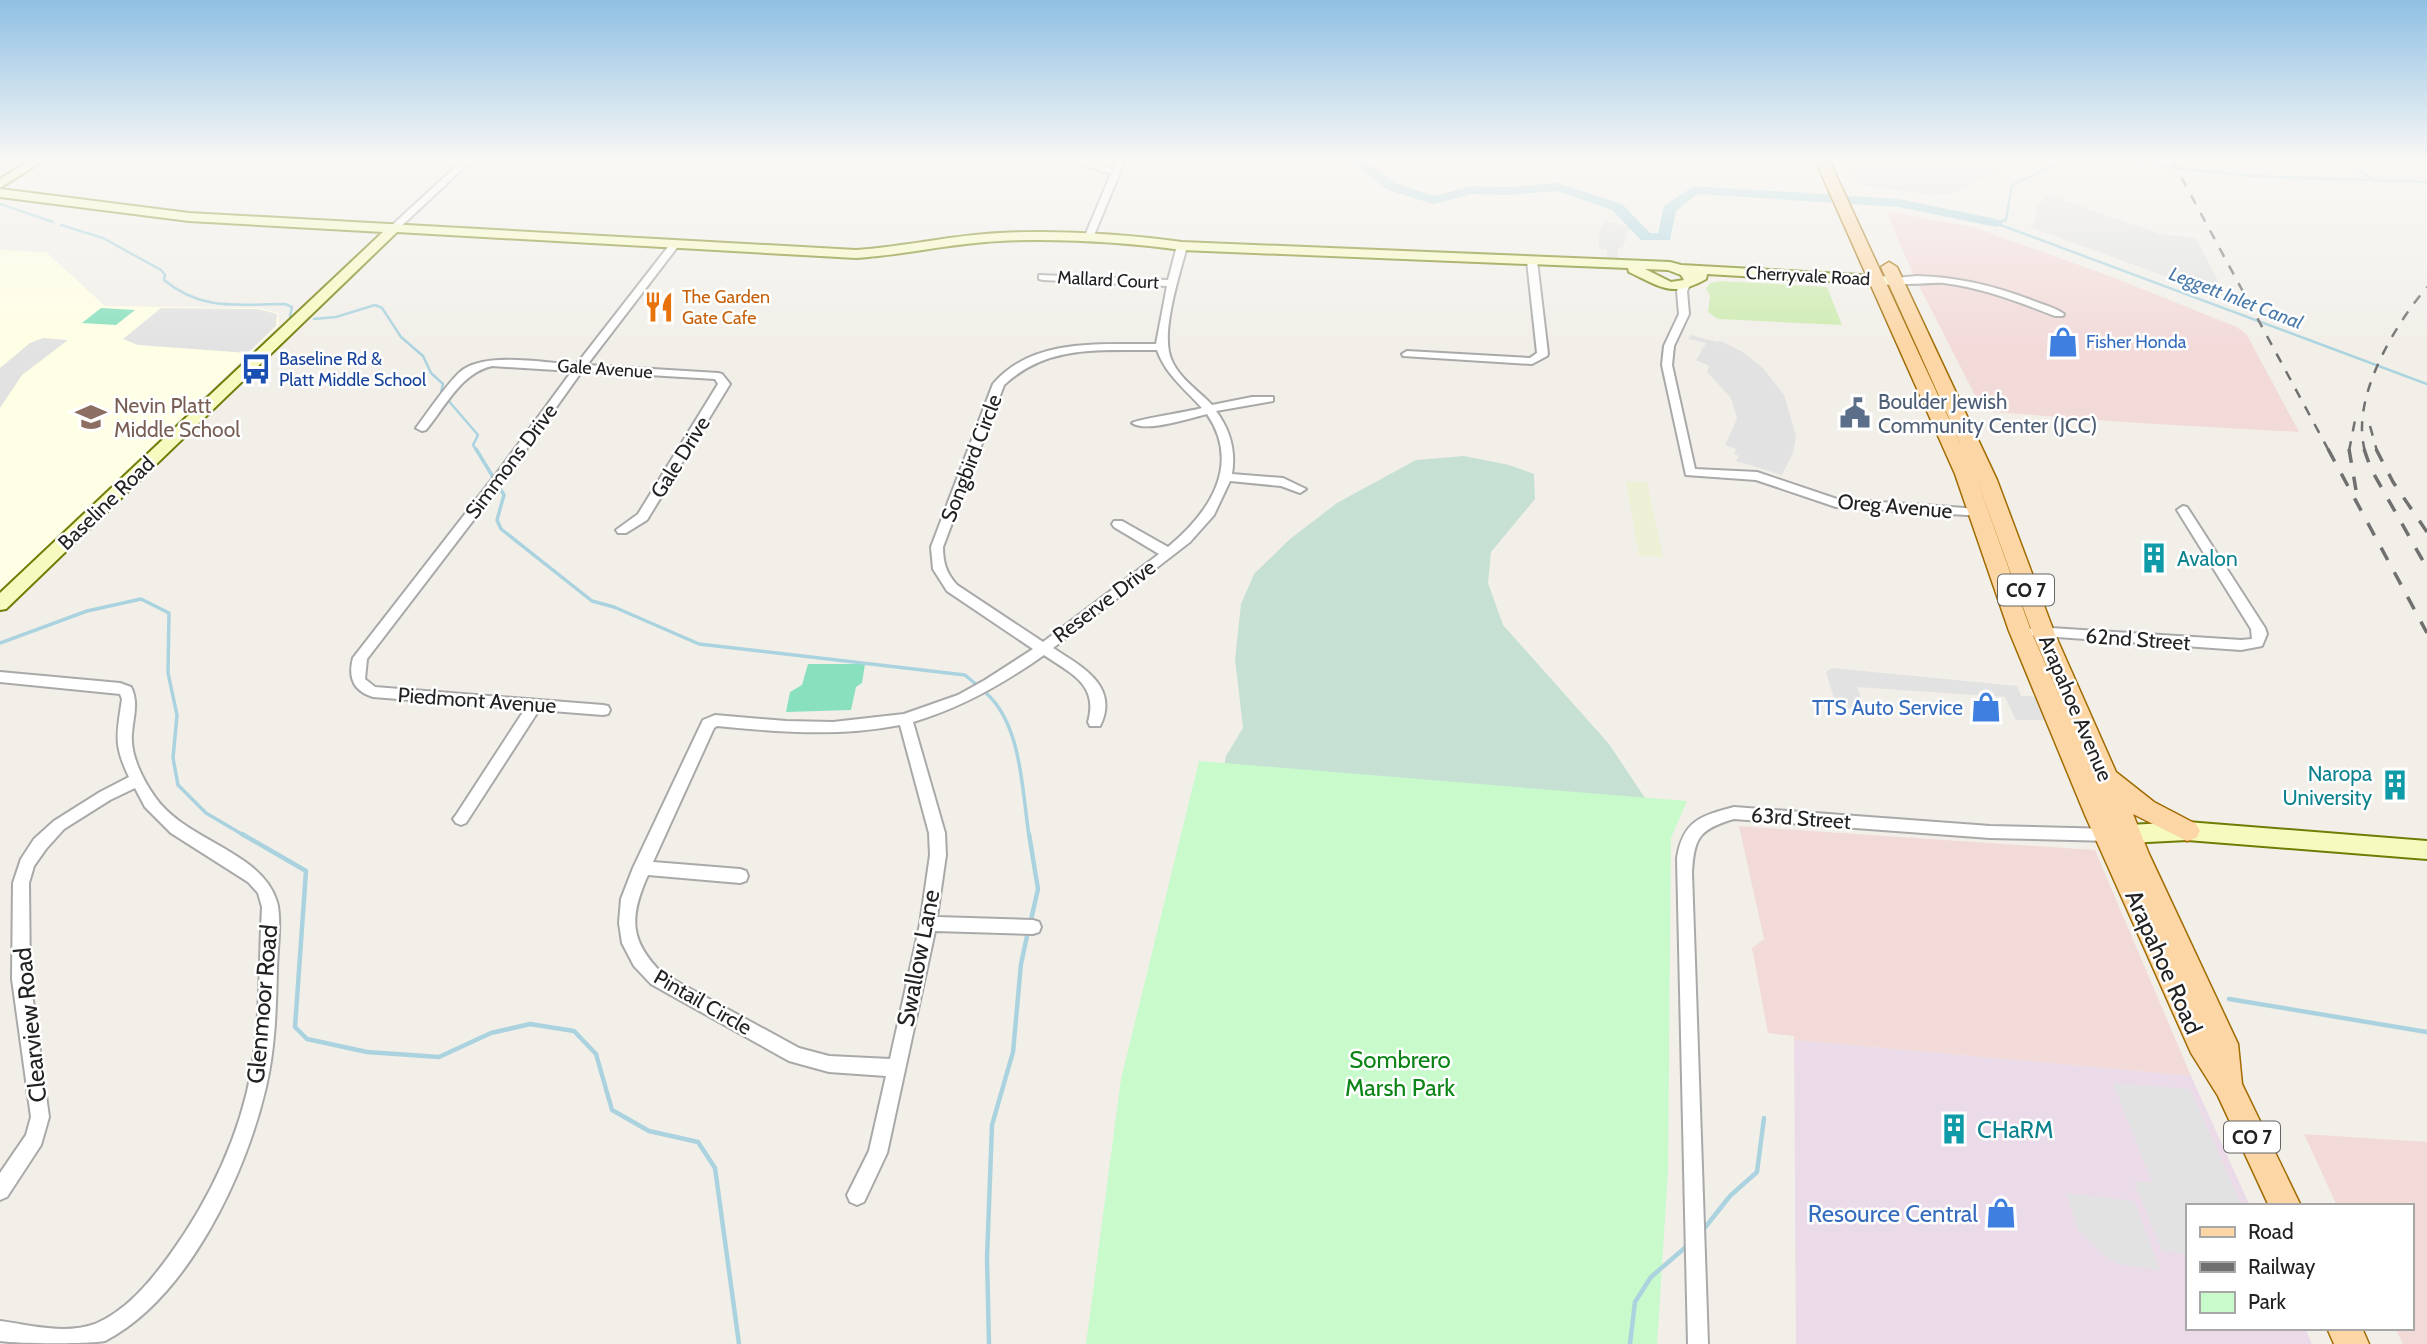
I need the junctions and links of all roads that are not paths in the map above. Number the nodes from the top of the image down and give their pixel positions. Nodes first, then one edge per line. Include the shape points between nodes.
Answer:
1 (295, 223) edge
2 (400, 223) edge
3 (1094, 223) edge
4 (1860, 223) edge
5 (361, 227) junction
6 (393, 229) junction
7 (1089, 238) junction
8 (380, 242) junction
9 (674, 245) junction
10 (1182, 246) junction
11 (1532, 261) junction
12 (1043, 277) dead end
13 (1657, 277) junction
14 (1686, 278) junction
15 (1886, 280) junction
16 (1174, 283) junction
17 (1684, 308) junction
18 (1161, 347) junction
19 (1407, 354) dead end
20 (580, 367) junction
21 (718, 376) joint
22 (1269, 399) dead end
23 (1211, 410) junction
24 (1138, 423) dead end
25 (422, 428) dead end
26 (1226, 477) junction
27 (1300, 489) dead end
28 (2183, 510) dead end
29 (1979, 513) junction
30 (1118, 524) dead end
31 (622, 530) dead end
32 (1168, 552) junction
33 (0, 604) edge
34 (2020, 631) junction
35 (2043, 632) junction
36 (1043, 648) junction
37 (0, 677) edge
38 (357, 679) joint
39 (534, 705) junction
40 (603, 710) dead end
41 (905, 719) junction
42 (1095, 722) dead end
43 (708, 724) joint
44 (2105, 775) junction
45 (136, 781) junction
46 (461, 819) dead end
47 (2187, 831) junction
48 (2118, 835) junction
49 (2427, 850) edge
50 (641, 868) junction
51 (740, 876) dead end
52 (928, 925) junction
53 (1032, 927) dead end
54 (896, 1068) junction
55 (2228, 1086) joint
56 (0, 1189) edge
57 (857, 1195) dead end
58 (2284, 1204) edge
59 (0, 1331) edge
60 (64, 1342) edge
61 (1698, 1344) edge

1 - 5 street
2 - 6 street
3 - 7 street
4 - 15 main road, Arapahoe Avenue / CO 7
5 - 6 street
5 - 8 street via 379,235
6 - 8 street, Baseline Road
6 - 9 street
7 - 9 street via 998,237 856,254
7 - 10 street
8 - 33 street, Baseline Road
9 - 20 street, Simmons Drive
10 - 11 street
10 - 16 street
11 - 13 street via 1633,269
11 - 19 street via 1543,354 1539,358
12 - 16 street, Mallard Court
13 - 14 street
13 - 14 street via 1670,266
13 - 17 street
14 - 15 street, Cherryvale Road via 1720,271
14 - 17 street
15 - 15 street via 1961,286 2059,314 1964,282
15 - 29 main road, Arapahoe Avenue / CO 7
15 - 35 main road, Arapahoe Avenue / CO 7 via 1982,468
16 - 18 street
17 - 29 street, Oreg Avenue via 1669,346 1667,365 1690,472 1757,476 1836,503
18 - 23 street, Reserve Drive via 1170,367
18 - 36 street, Songbird Circle via 1075,349 1032,358 999,384 978,437 937,547 936,562 951,588
20 - 21 street, Gale Avenue
20 - 25 street, Gale Avenue via 479,366 464,374
20 - 38 street, Simmons Drive via 360,658
21 - 31 street, Gale Drive via 724,384 643,517
22 - 23 street
23 - 24 street via 1159,423
23 - 26 street, Reserve Drive via 1226,441
26 - 27 street via 1283,482
26 - 32 street, Reserve Drive via 1206,517
28 - 35 street, 62nd Street via 2258,628 2257,643
29 - 34 main road, Arapahoe Avenue / CO 7
30 - 32 street
32 - 36 street, Reserve Drive
34 - 35 street, 62nd Street
34 - 48 main road, Arapahoe Avenue / CO 7
35 - 44 main road, Arapahoe Avenue / CO 7
36 - 41 street, Reserve Drive via 970,696
36 - 42 street, Songbird Circle via 1095,688 1099,699
37 - 45 street, Glenmoor Road via 126,691 125,756
38 - 39 street, Piedmont Avenue via 373,692
39 - 40 street, Piedmont Avenue
39 - 46 street
41 - 43 street, Reserve Drive via 834,729 715,720
41 - 52 street, Swallow Lane via 937,833
43 - 50 street, Pintail Circle
44 - 47 main road via 2130,800
44 - 48 main road, Arapahoe Avenue / CO 7
45 - 56 street, Clearview Road via 58,825 34,854 20,883 21,979 40,1117 34,1139
45 - 60 street, Glenmoor Road via 150,803 177,829 254,877 265,890 270,907 258,1087 225,1177 162,1286 111,1328
47 - 48 street, 63rd Street
47 - 49 street, 63rd Street
48 - 55 main road, Arapahoe Road / CO 7 via 2201,1044
48 - 61 street, 63rd Street via 1990,832 1734,813 1698,825 1690,834 1684,873
50 - 51 street
50 - 54 street, Pintail Circle via 625,922 639,963 657,979 796,1055 829,1064
52 - 53 street
52 - 54 street, Swallow Lane
54 - 57 street, Swallow Lane via 878,1153
55 - 58 main road, Arapahoe Road / CO 7
59 - 60 street, Glenmoor Road

